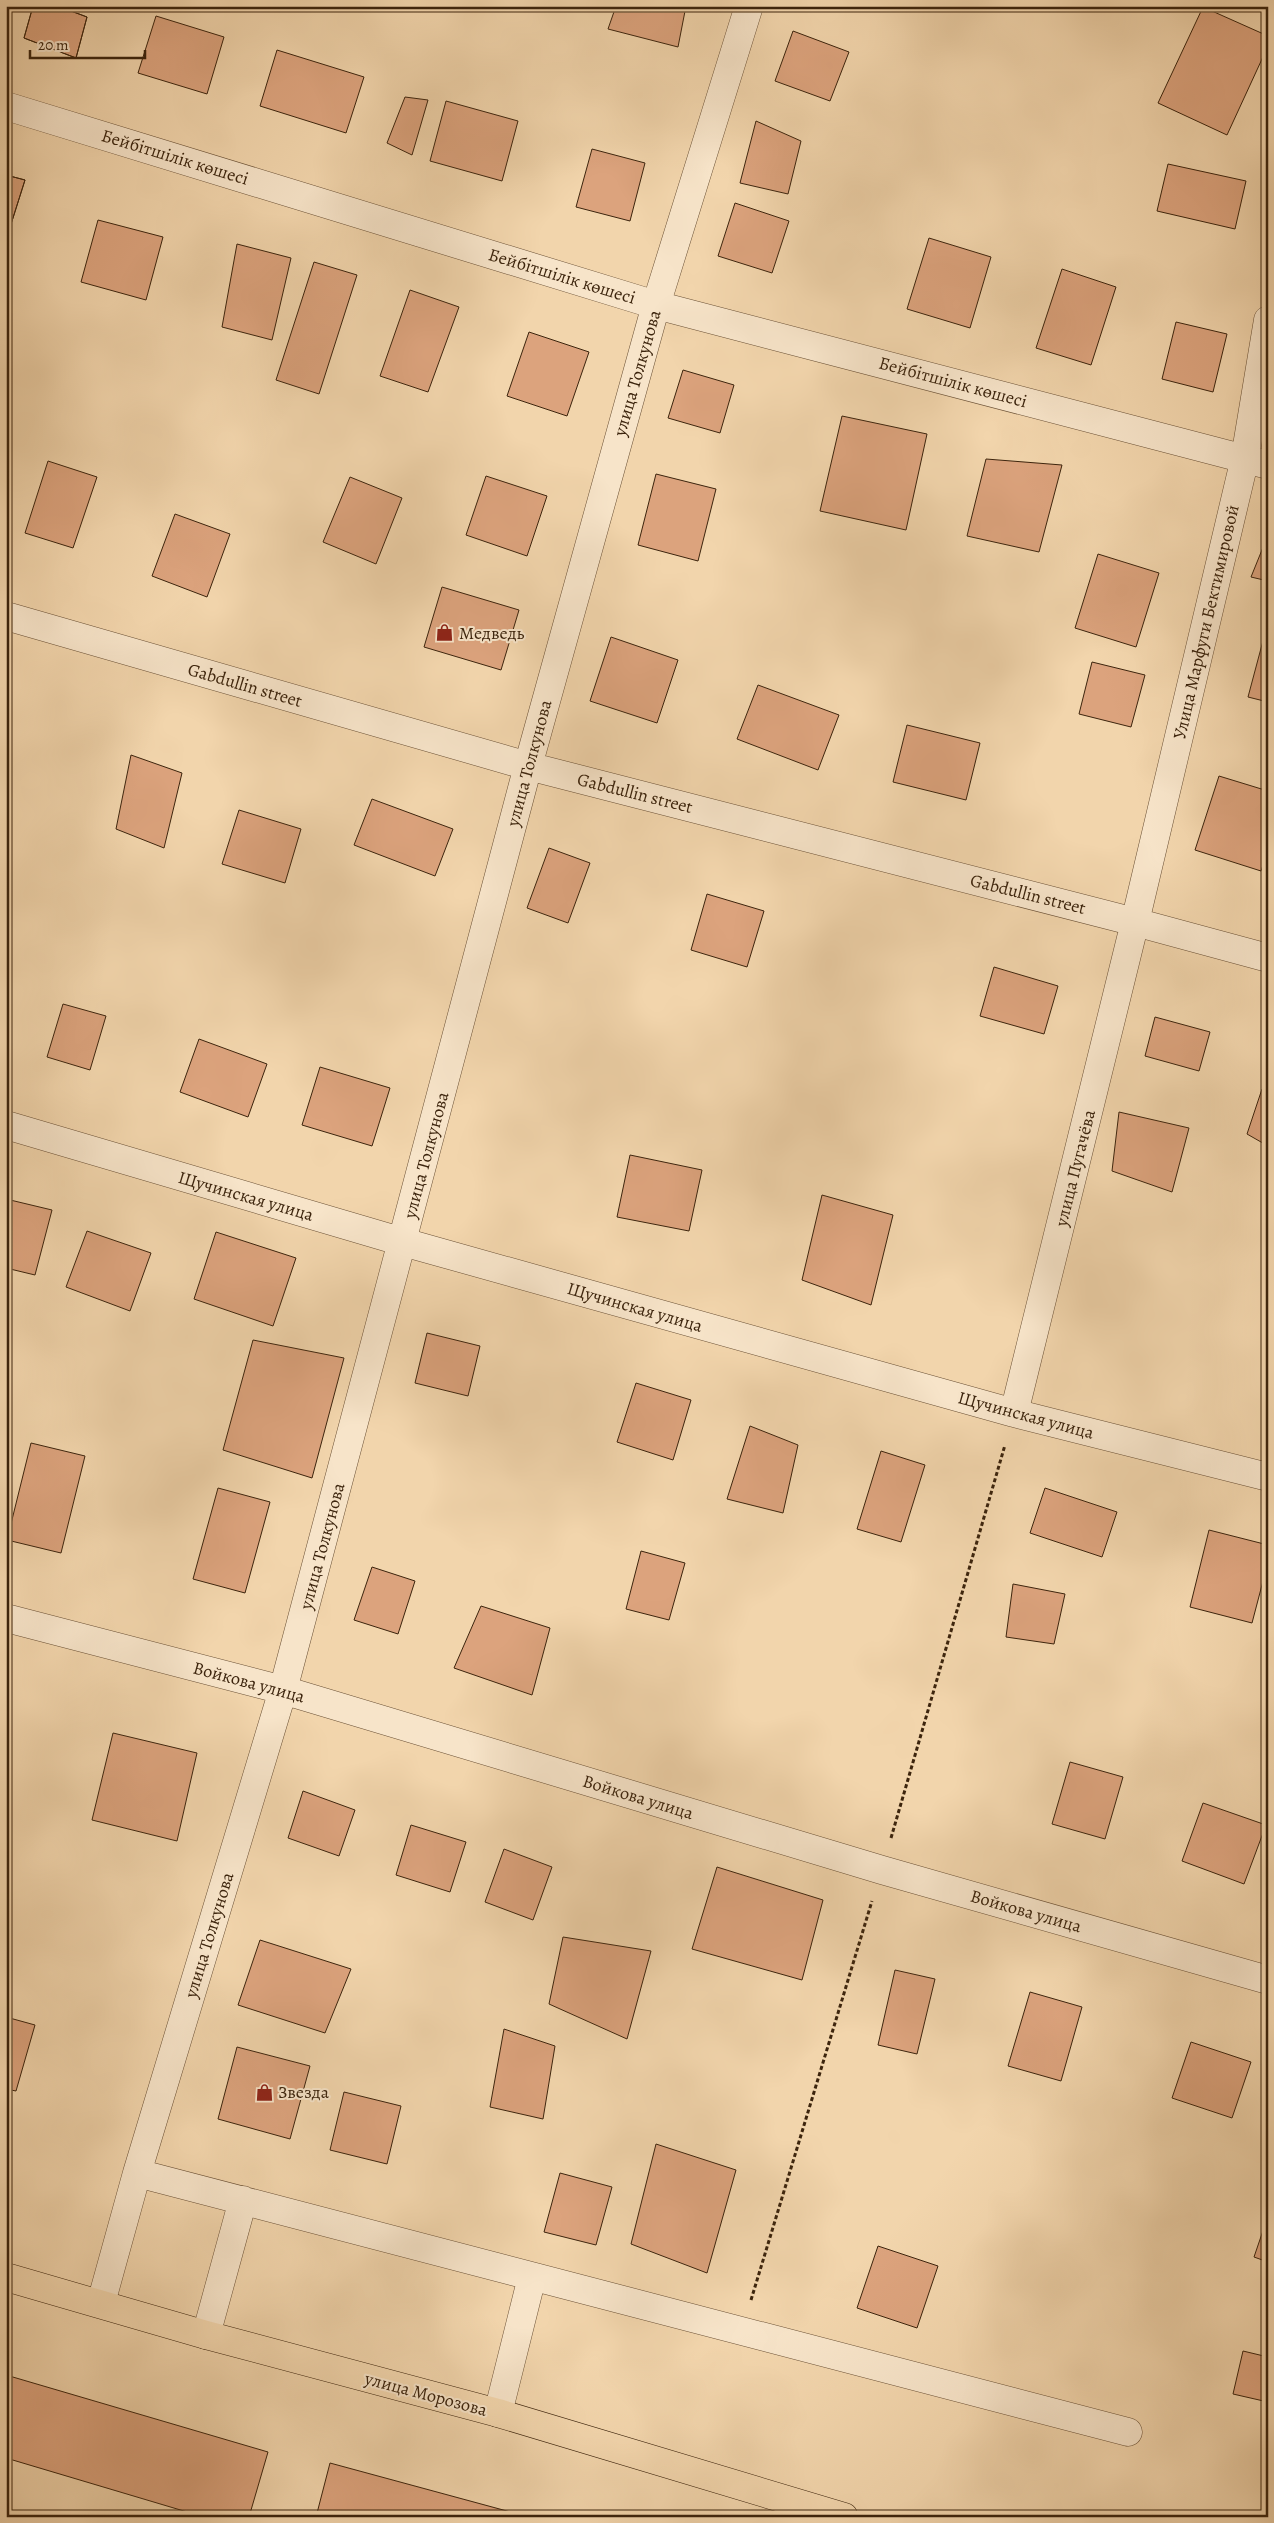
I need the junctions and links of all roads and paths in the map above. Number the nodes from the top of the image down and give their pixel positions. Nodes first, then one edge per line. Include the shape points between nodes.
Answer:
1 (749, 6) edge
2 (6, 106) edge
3 (656, 304) junction
4 (1268, 320) edge
5 (1256, 461) edge
6 (6, 616) edge
7 (528, 766) junction
8 (1135, 922) junction
9 (1268, 958) edge
10 (6, 1125) edge
11 (403, 1242) junction
12 (1014, 1414) junction
13 (1268, 1477) edge
14 (6, 1618) edge
15 (283, 1690) junction
16 (1268, 1980) edge
17 (137, 2173) junction
18 (243, 2200) junction
19 (532, 2276) junction
20 (6, 2277) edge
21 (101, 2304) junction
22 (206, 2335) junction
23 (498, 2413) junction
24 (1128, 2432) dead end
25 (844, 2517) edge

1 - 3 street, улица Толкунова
2 - 3 street, Бейбітшілік көшесі
3 - 5 street, Бейбітшілік көшесі
3 - 7 street, улица Толкунова
4 - 5 street, Улица Марфуги Бектимировой
5 - 8 street, Улица Марфуги Бектимировой
6 - 7 street, Gabdullin street
7 - 8 street, Gabdullin street
7 - 11 street, улица Толкунова
8 - 9 street, Gabdullin street
8 - 12 street, улица Пугачёва
10 - 11 street, Щучинская улица
11 - 12 street, Щучинская улица
11 - 15 street, улица Толкунова
12 - 13 street, Щучинская улица
14 - 15 street, Войкова улица
15 - 16 street, Войкова улица via 882,1870
15 - 17 street, улица Толкунова
17 - 18 street
17 - 21 street, улица Толкунова
18 - 19 street
18 - 22 street
19 - 23 street
19 - 24 street
20 - 21 main road, улица Морозова
21 - 22 main road, улица Морозова
22 - 23 main road, улица Морозова
23 - 25 main road, улица Морозова

